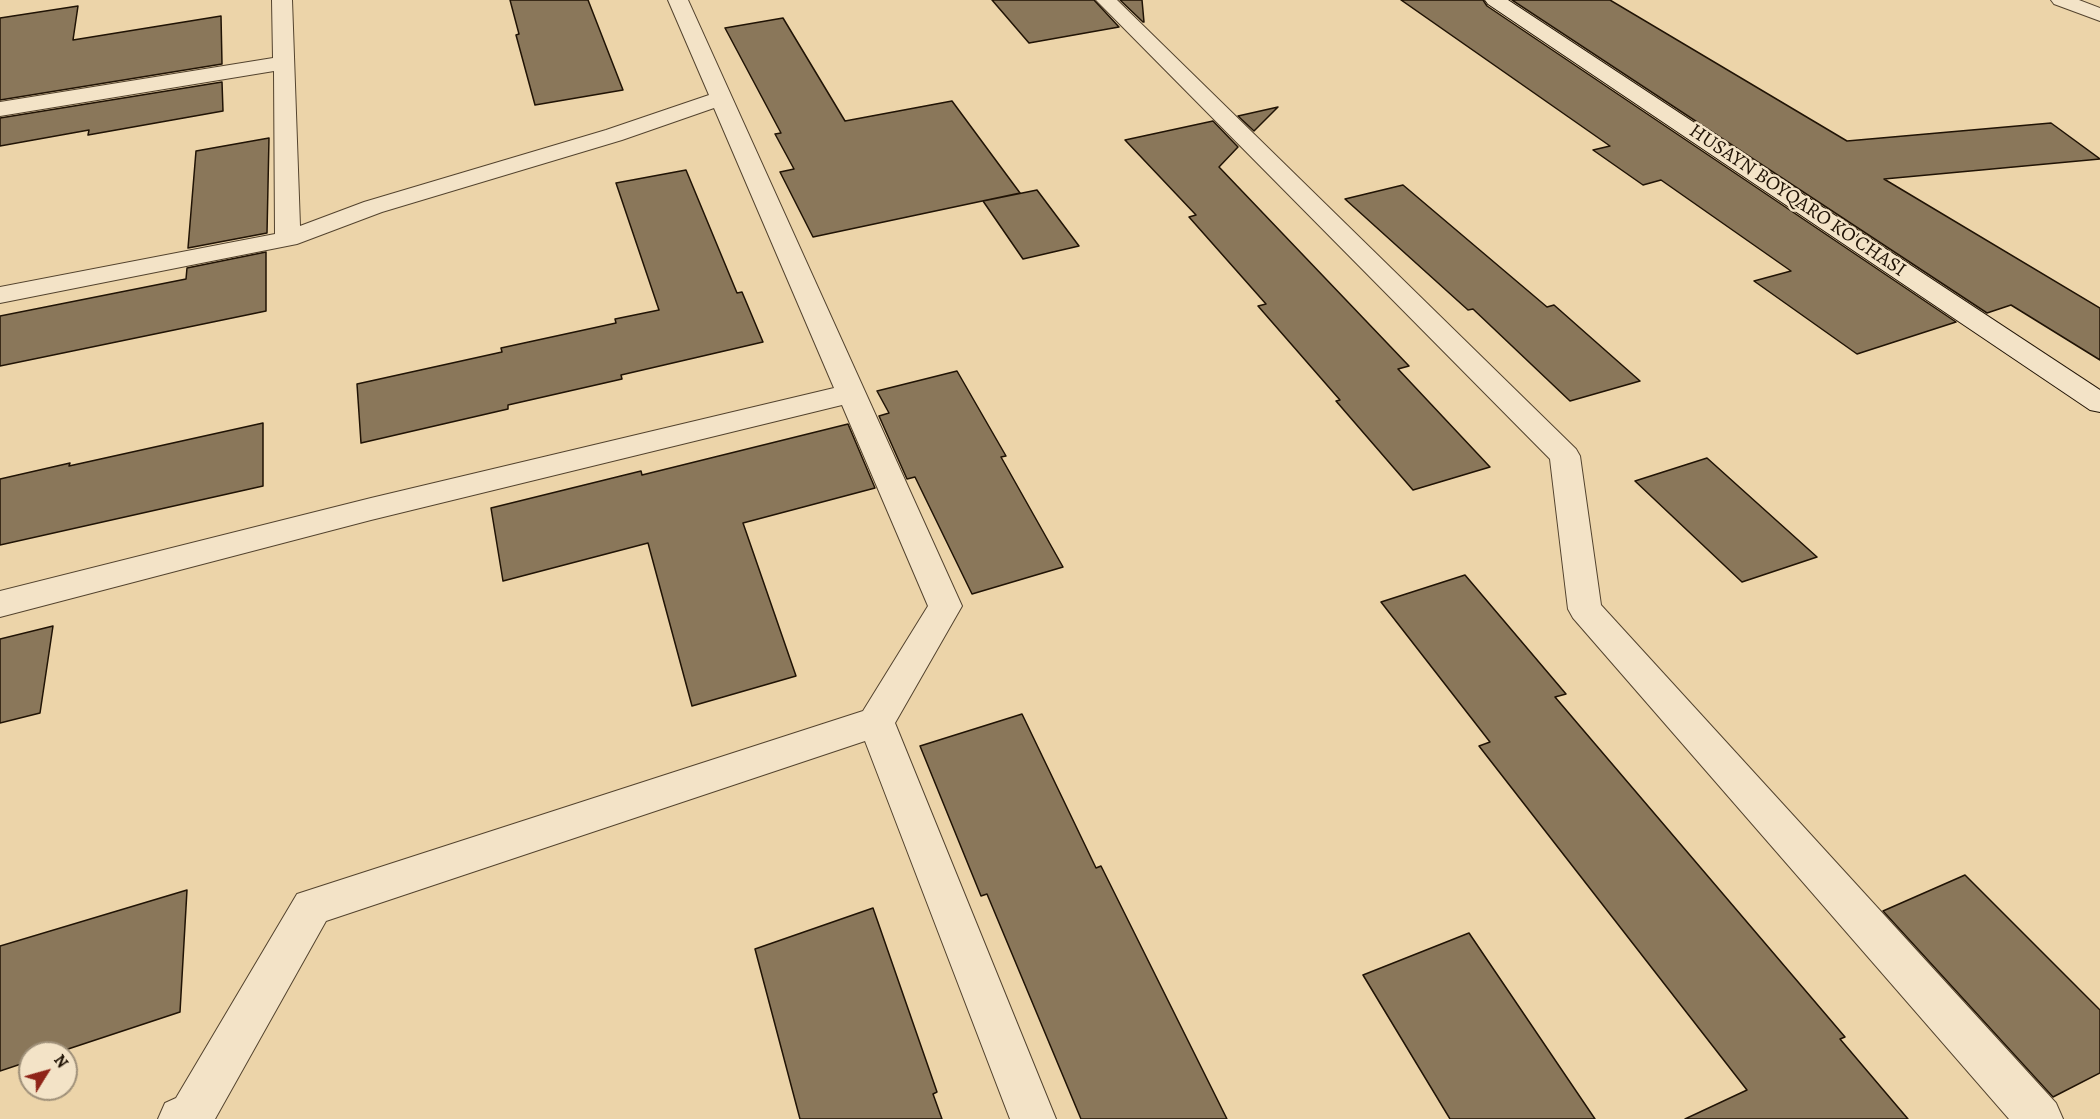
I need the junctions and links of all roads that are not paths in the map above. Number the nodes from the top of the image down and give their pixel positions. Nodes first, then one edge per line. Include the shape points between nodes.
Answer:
1 (282, 0) edge
2 (678, 0) edge
3 (1106, 0) edge
4 (1495, 0) edge
5 (2061, 0) edge
6 (2100, 15) edge
7 (284, 63) junction
8 (722, 98) junction
9 (0, 109) edge
10 (288, 239) junction
11 (0, 296) edge
12 (852, 393) junction
13 (2100, 403) edge
14 (0, 604) edge
15 (876, 722) junction
16 (181, 1119) edge
17 (1033, 1119) edge
18 (2040, 1119) edge

1 - 7 street
2 - 8 street
3 - 18 street via 1565,456 1584,609
4 - 13 street, HUSAYN BOYQARO KO'CHASI
5 - 6 street
7 - 9 street
7 - 10 street
8 - 10 street via 614,135 373,207
8 - 12 street
10 - 11 street
12 - 14 street via 359,512
12 - 15 street via 945,606
15 - 16 street via 312,907 192,1115
15 - 17 street

